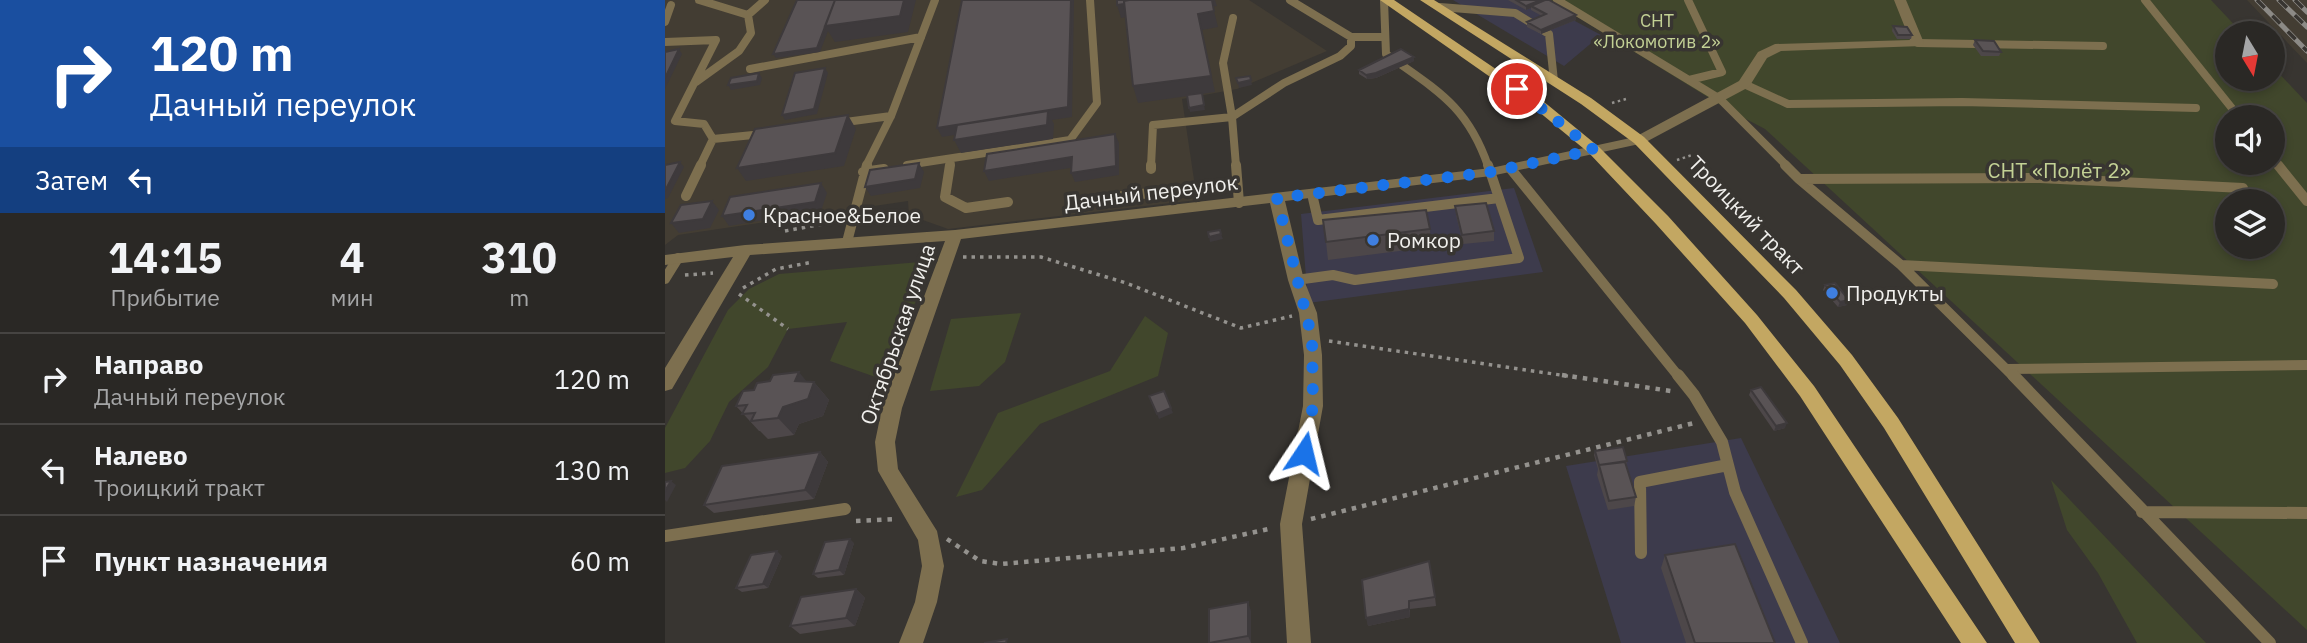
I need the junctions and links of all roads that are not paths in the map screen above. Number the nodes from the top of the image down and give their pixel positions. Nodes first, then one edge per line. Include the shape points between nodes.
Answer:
1 (699, 0) edge
2 (765, 0) edge
3 (935, 0) edge
4 (1090, 0) edge
5 (1290, 0) edge
6 (1385, 0) edge
7 (1557, 0) edge
8 (1688, 0) edge
9 (1900, 0) edge
10 (2145, 0) edge
11 (1440, 2) edge
12 (671, 5) dead end
13 (748, 15) junction
14 (1233, 18) dead end
15 (665, 22) edge
16 (921, 37) junction
17 (1351, 37) junction
18 (1385, 37) junction
19 (665, 42) edge
20 (1918, 43) junction
21 (2103, 46) dead end
22 (750, 69) dead end
23 (1689, 80) junction
24 (1554, 81) junction
25 (695, 83) junction
26 (1744, 84) junction
27 (1720, 99) junction
28 (2229, 105) edge
29 (2196, 108) dead end
30 (891, 116) junction
31 (1232, 117) junction
32 (823, 125) edge
33 (768, 133) edge
34 (713, 138) junction
35 (1639, 140) junction
36 (1594, 150) junction
37 (951, 159) junction
38 (1510, 168) junction
39 (1151, 169) dead end
40 (863, 172) junction
41 (1491, 172) junction
42 (2285, 174) edge
43 (1800, 179) junction
44 (1237, 184) junction
45 (2243, 188) dead end
46 (1312, 194) junction
47 (686, 196) dead end
48 (1122, 196) dead end
49 (1277, 198) junction
50 (1499, 198) junction
51 (2307, 201) edge
52 (1007, 202) dead end
53 (1239, 203) junction
54 (955, 235) junction
55 (847, 242) junction
56 (745, 250) junction
57 (671, 259) edge
58 (1901, 265) junction
59 (665, 279) edge
60 (1296, 281) junction
61 (2273, 284) dead end
62 (2307, 365) edge
63 (2007, 369) junction
64 (665, 384) edge
65 (1728, 465) junction
66 (2142, 512) junction
67 (2307, 513) edge
68 (846, 516) road end
69 (665, 536) edge
70 (1641, 553) dead end
71 (1955, 611) junction
72 (912, 643) edge
73 (1299, 643) edge
74 (1802, 643) edge
75 (1968, 643) edge
76 (1975, 643) edge
77 (2028, 643) edge
78 (2270, 643) edge

1 - 13 lane
2 - 13 lane
3 - 16 lane
4 - 37 lane via 1097,103 1070,140
5 - 17 lane
6 - 18 lane
6 - 36 main road via 1538,104
7 - 23 lane
8 - 23 lane via 1722,72
9 - 20 street
10 - 28 lane
11 - 24 main road, Троицкий тракт
11 - 24 lane via 1515,13 1549,34
12 - 15 lane
13 - 25 lane via 751,33 739,51
14 - 31 lane via 1223,63
16 - 22 lane
16 - 30 lane
17 - 18 lane
17 - 31 lane via 1351,46 1341,55 1284,83
18 - 41 lane via 1386,54 1456,105 1481,145
19 - 25 lane via 716,40
20 - 21 lane
20 - 26 street via 1779,47 1762,55
23 - 27 lane
24 - 35 main road, Троицкий тракт
25 - 34 lane via 675,121 704,124
26 - 27 street, Дачный переулок
26 - 29 lane via 1788,104 1962,102
27 - 35 street, Дачный переулок
27 - 43 lane
30 - 32 lane
30 - 40 lane
31 - 39 lane via 1153,125
31 - 44 lane
33 - 34 lane
34 - 47 lane
35 - 36 street, Дачный переулок
35 - 77 main road, Троицкий тракт via 1790,294 1846,360 1891,423
36 - 38 street, Дачный переулок
36 - 71 main road via 1751,319 1785,362
37 - 40 lane
37 - 52 lane via 945,197 966,208
38 - 41 street, Дачный переулок
38 - 65 lane via 1694,394 1722,442
40 - 55 lane
41 - 46 street, Дачный переулок
41 - 50 lane
42 - 51 lane
43 - 45 lane via 2041,178
43 - 58 lane
44 - 48 lane
44 - 53 lane
46 - 49 street, Дачный переулок
46 - 50 lane via 1318,220
49 - 53 street, Дачный переулок
49 - 60 street
50 - 60 lane via 1519,258 1355,280 1333,275
53 - 54 street, Дачный переулок
54 - 55 street, Дачный переулок
54 - 72 street, Октябрьская улица via 892,408 885,442 888,471 929,538 933,566
55 - 56 street, Дачный переулок
56 - 57 street, Дачный переулок
56 - 64 street
57 - 59 lane
58 - 61 lane
58 - 63 lane
60 - 73 street via 1312,338 1313,406 1291,524
62 - 63 lane
63 - 66 lane
65 - 70 lane via 1640,482
65 - 74 lane via 1735,492
66 - 67 lane
66 - 78 lane
68 - 69 lane
71 - 75 lane
71 - 76 main road

